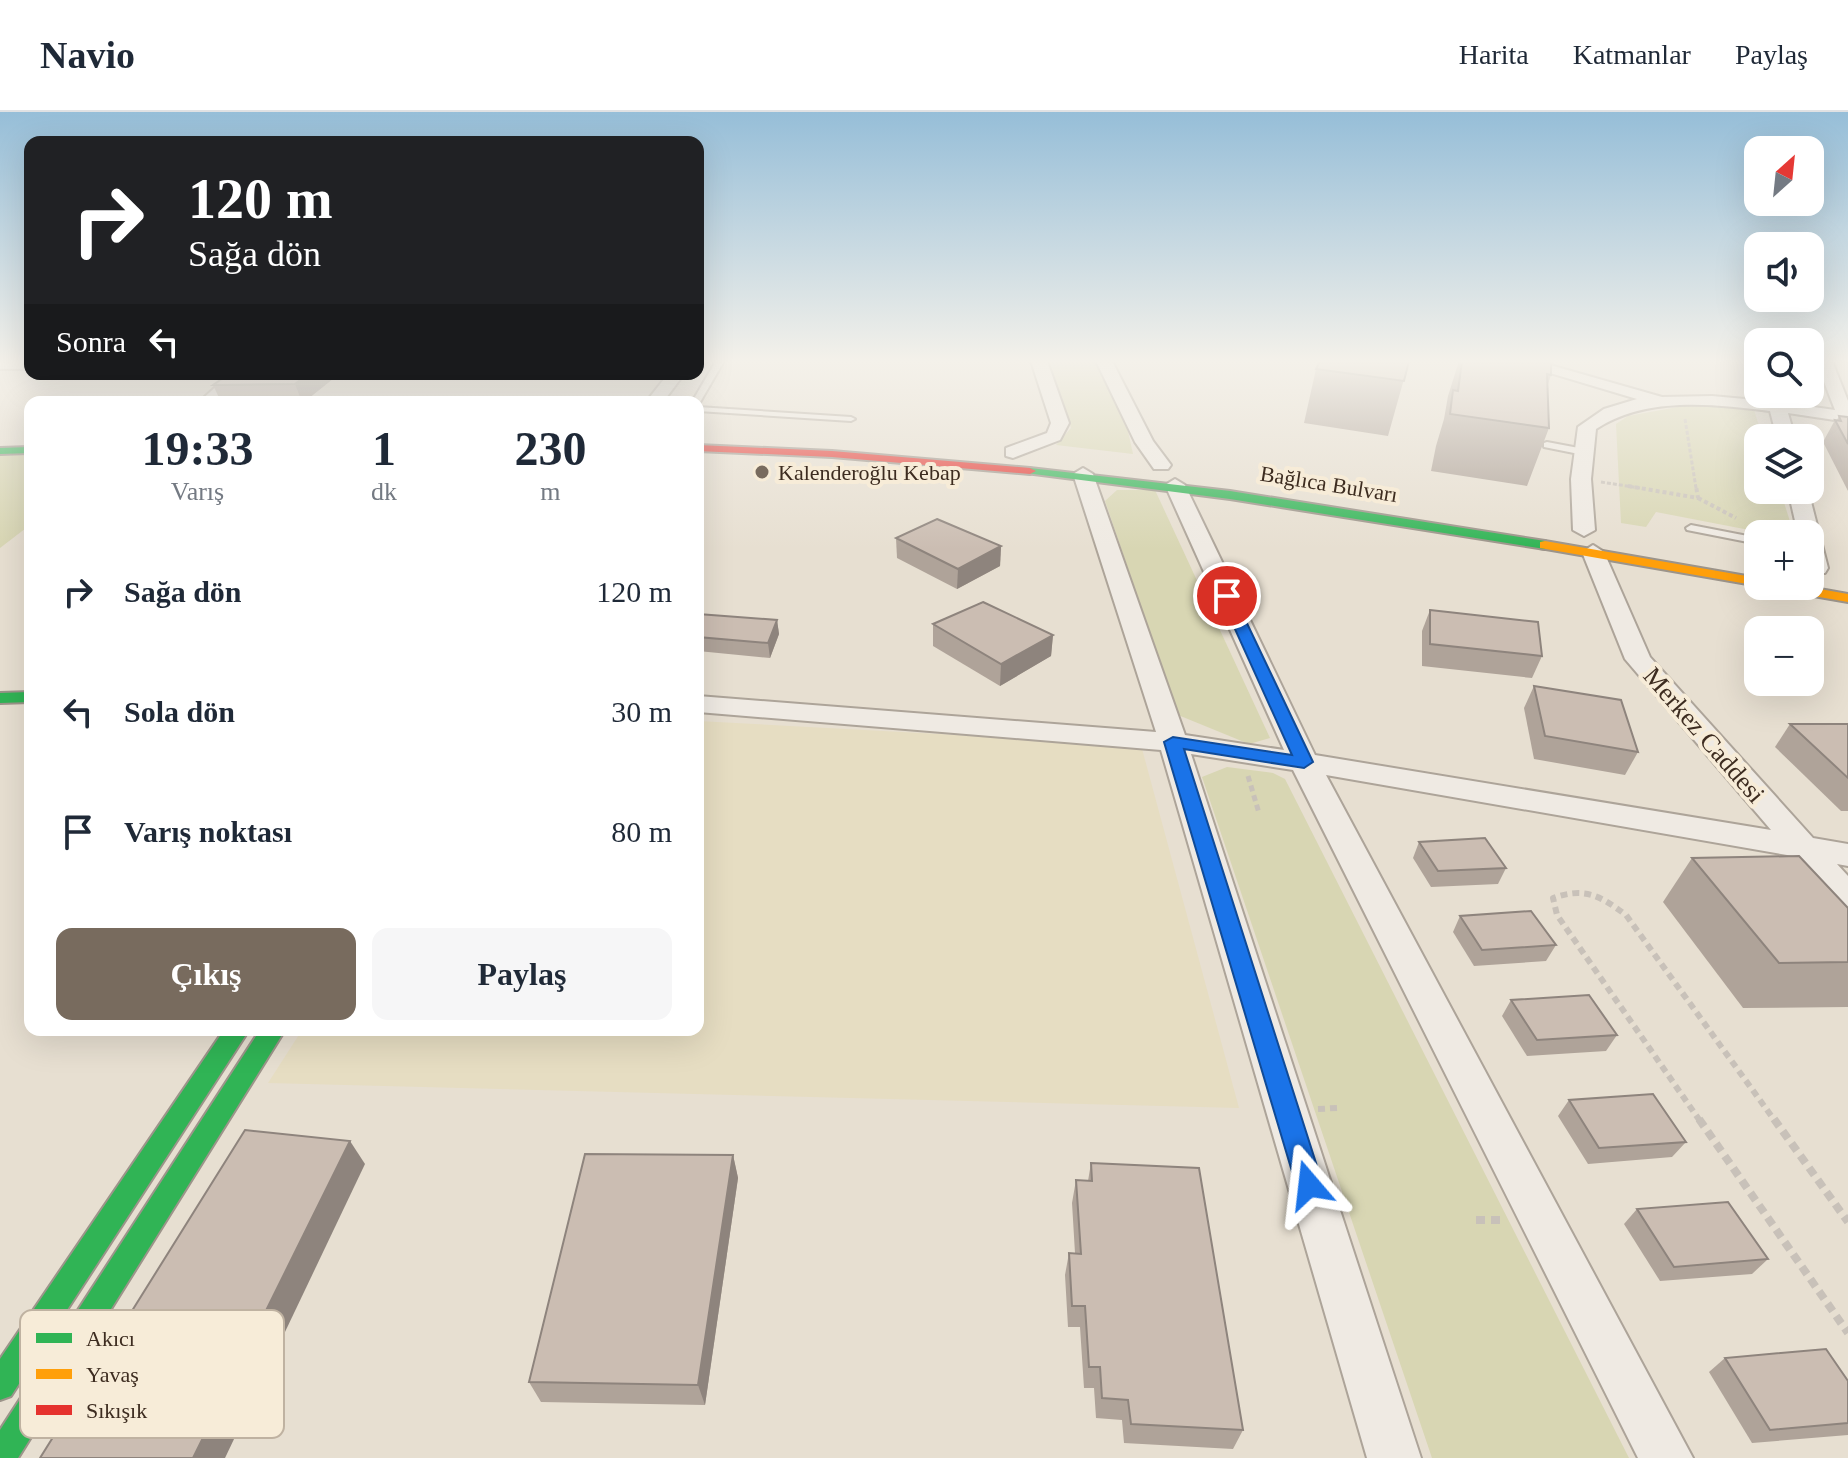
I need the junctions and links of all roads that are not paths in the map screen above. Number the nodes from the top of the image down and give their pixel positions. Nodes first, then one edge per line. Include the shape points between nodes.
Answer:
1 (1060, 424) edge
2 (1135, 424) edge
3 (1590, 424) edge
4 (704, 428) edge
5 (24, 433) edge
6 (0, 434) edge
7 (1547, 445) edge
8 (704, 448) edge
9 (24, 450) edge
10 (0, 451) edge
11 (1013, 452) junction
12 (1584, 452) junction
13 (1137, 463) dead end
14 (1090, 466) junction
15 (1176, 473) junction
16 (1589, 536) junction
17 (1687, 537) joint
18 (1744, 540) edge
19 (1744, 555) edge
20 (1744, 578) edge
21 (1824, 594) edge
22 (1848, 598) edge
23 (24, 697) edge
24 (0, 698) edge
25 (704, 704) edge
26 (24, 715) edge
27 (0, 716) edge
28 (1173, 742) junction
29 (1304, 762) junction
30 (1804, 847) junction
31 (1848, 855) edge
32 (1848, 898) edge
33 (233, 1036) edge
34 (269, 1036) edge
35 (50, 1310) edge
36 (94, 1310) edge
37 (20, 1355) edge
38 (0, 1385) edge
39 (20, 1427) edge
40 (0, 1458) edge
41 (1394, 1458) edge
42 (1666, 1458) edge

1 - 11 street via 1054,436
2 - 15 street via 1144,442
3 - 12 street, Merkez Caddesi
4 - 11 main road, Bağlıca Bulvarı
5 - 6 main road
7 - 12 lane
8 - 14 main road, Bağlıca Bulvarı
9 - 10 main road
11 - 14 main road, Bağlıca Bulvarı
12 - 16 street, Merkez Caddesi via 1581,479
13 - 15 main road, Bağlıca Bulvarı
14 - 15 main road, Bağlıca Bulvarı
14 - 28 street
15 - 16 main road, Bağlıca Bulvarı
15 - 29 street
16 - 20 main road, Bağlıca Bulvarı
16 - 30 street, Merkez Caddesi via 1638,659
17 - 18 lane
17 - 19 main road
21 - 22 main road
23 - 24 main road
25 - 28 street
26 - 27 main road
28 - 29 street
28 - 41 street
29 - 30 street
29 - 42 street
30 - 31 street
30 - 32 street, Merkez Caddesi
33 - 35 main road
34 - 36 main road
37 - 38 main road
39 - 40 main road

